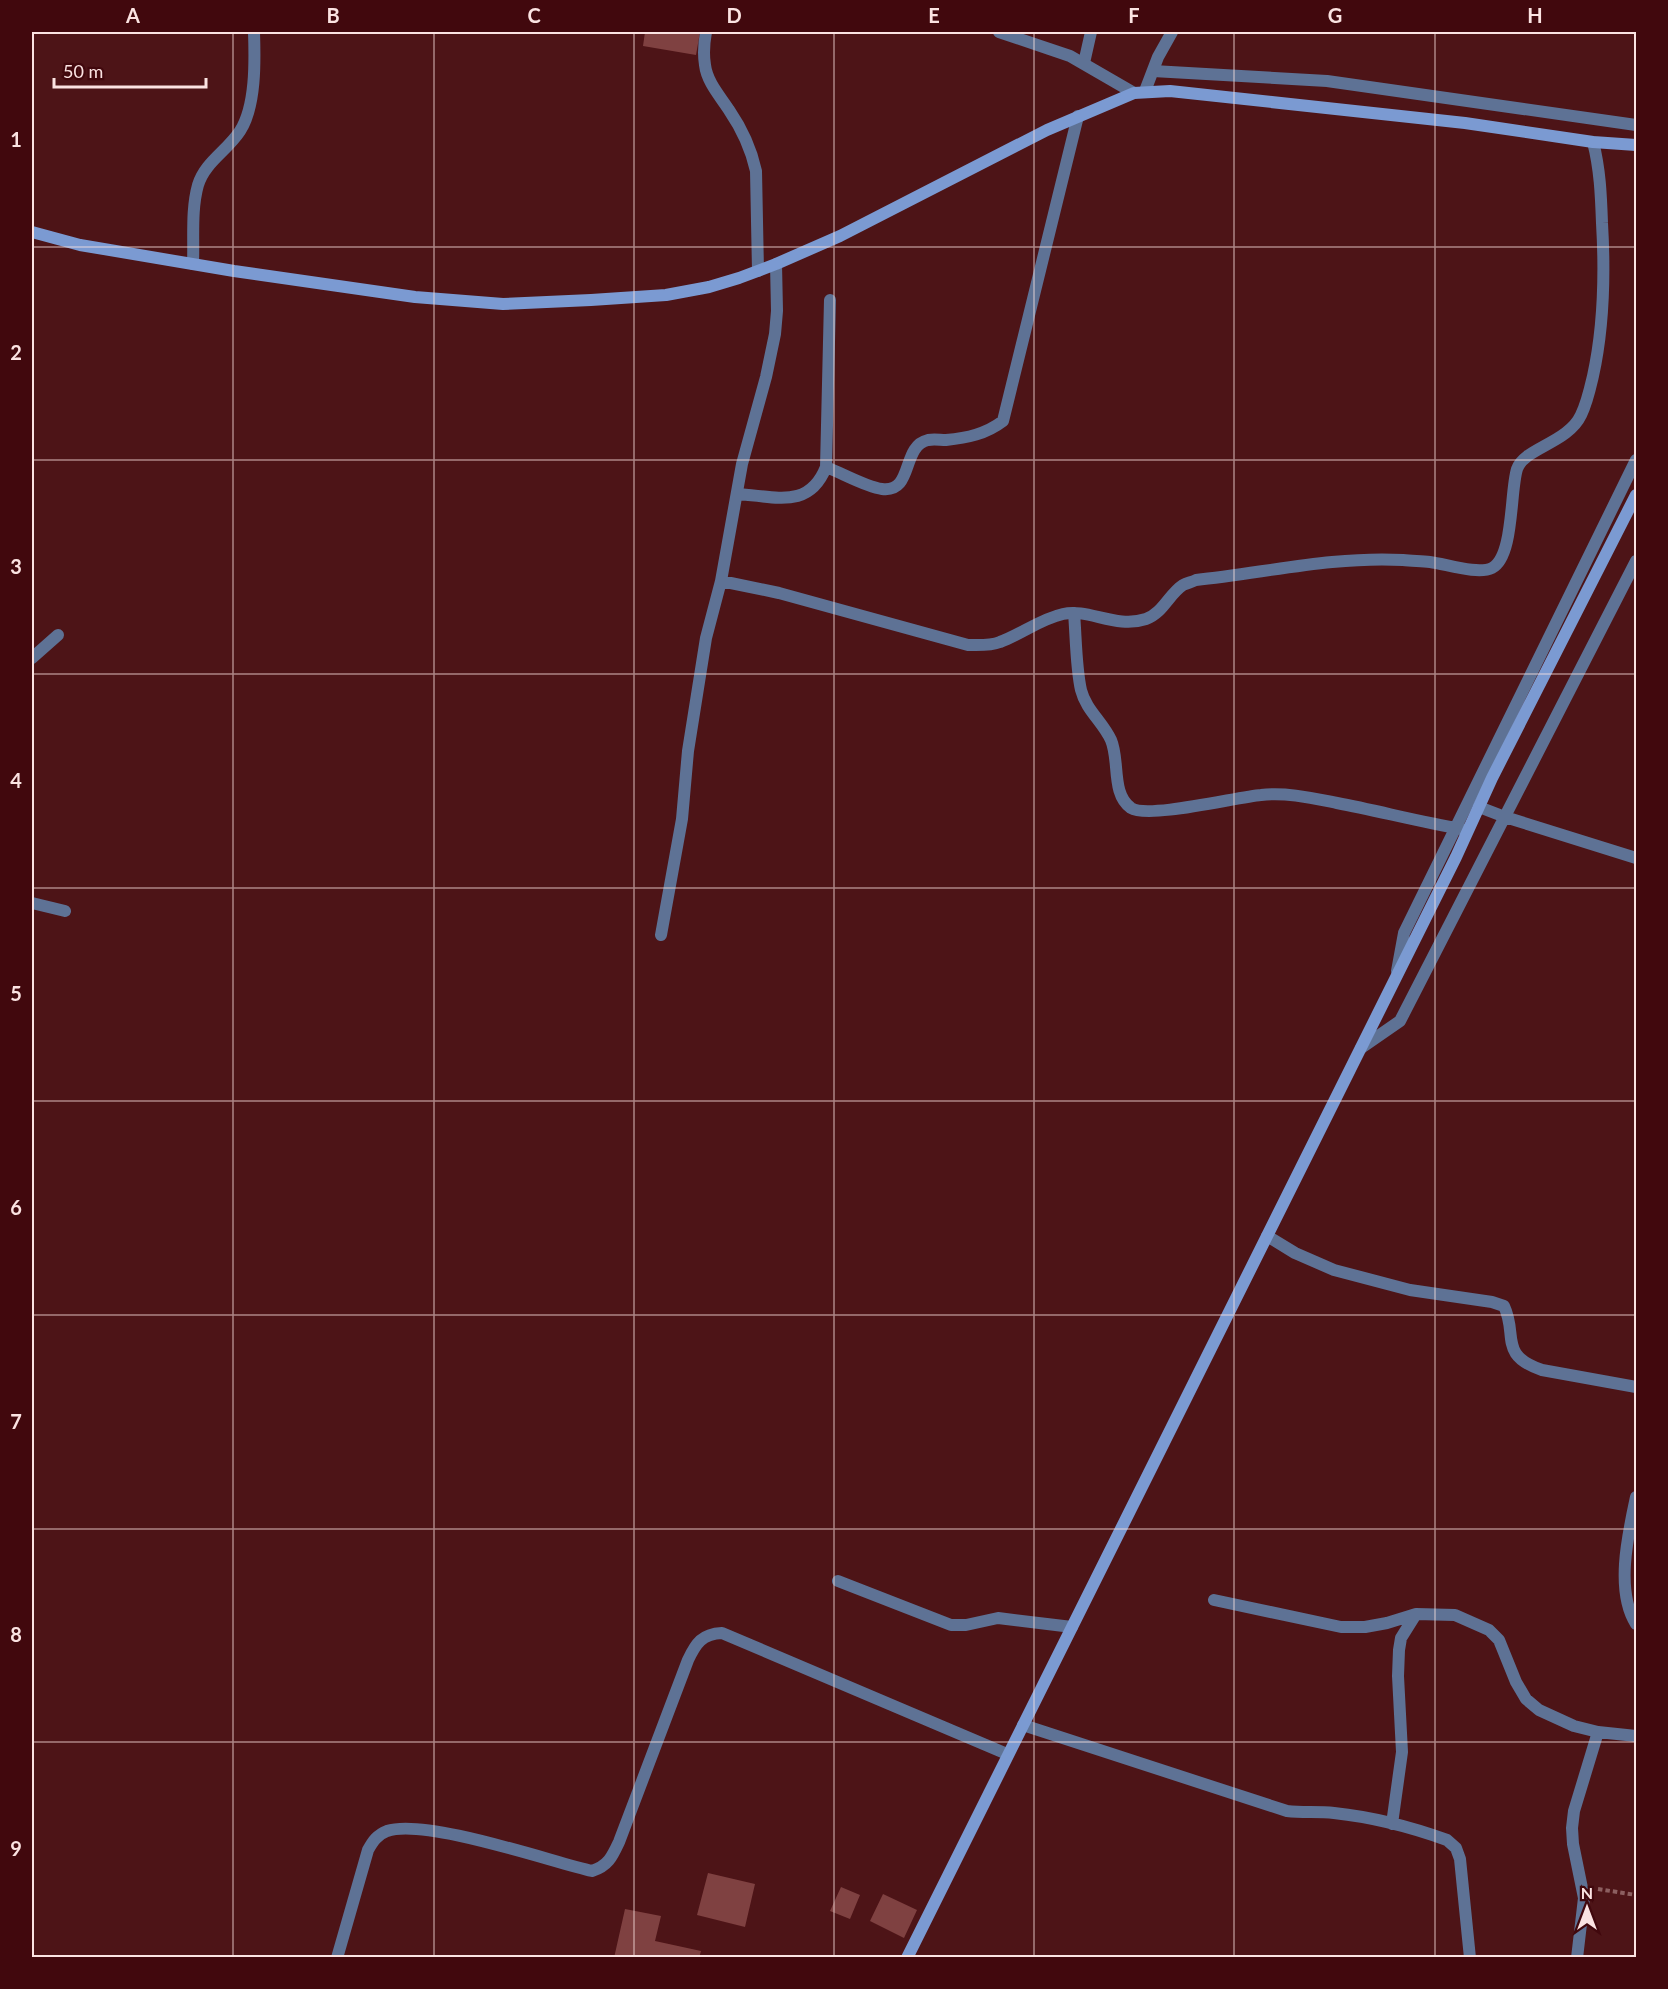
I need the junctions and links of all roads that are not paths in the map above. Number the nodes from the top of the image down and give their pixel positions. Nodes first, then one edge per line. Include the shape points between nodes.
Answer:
1 (254, 32) edge
2 (706, 32) edge
3 (1091, 32) edge
4 (1172, 32) edge
5 (1007, 33) edge
6 (1084, 63) junction
7 (1153, 71) junction
8 (1140, 92) junction
9 (1078, 116) junction
10 (1636, 125) edge
11 (1593, 142) junction
12 (1636, 145) edge
13 (32, 232) edge
14 (193, 264) junction
15 (776, 264) junction
16 (758, 271) junction
17 (830, 300) dead end
18 (1636, 460) edge
19 (826, 467) junction
20 (737, 494) junction
21 (1636, 495) edge
22 (1636, 561) edge
23 (721, 581) junction
24 (1074, 614) junction
25 (58, 635) dead end
26 (32, 658) edge
27 (1479, 807) junction
28 (1505, 817) junction
29 (1462, 829) junction
30 (1636, 858) edge
31 (32, 903) edge
32 (65, 911) dead end
33 (661, 935) dead end
34 (1361, 1048) junction
35 (1267, 1236) junction
36 (1636, 1387) edge
37 (1636, 1497) edge
38 (838, 1581) dead end
39 (1214, 1600) dead end
40 (1416, 1614) junction
41 (1636, 1624) edge
42 (1072, 1627) junction
43 (1023, 1725) junction
44 (1598, 1732) junction
45 (1636, 1736) edge
46 (1007, 1754) junction
47 (1392, 1824) junction
48 (337, 1958) edge
49 (907, 1958) edge
50 (1470, 1958) edge
51 (1577, 1958) edge

1 - 14 street via 252,90 241,130 207,166 198,183
2 - 16 street via 703,47 710,82 753,156
3 - 6 street
4 - 7 street
5 - 6 street
6 - 8 street
7 - 8 street
7 - 10 street via 1327,81
8 - 9 street
8 - 11 street via 1170,91 1465,123
9 - 15 street via 840,236
9 - 19 street via 1003,421 980,434 927,440 917,446 900,486 893,489 880,489
11 - 12 street
11 - 24 street via 1599,168 1604,283 1589,394 1573,427 1525,457 1518,466 1508,535 1502,558 1494,567 1484,570 1431,562 1362,559 1196,580 1182,586 1146,619 1114,621
13 - 14 street via 80,245
14 - 16 street via 415,297 503,304 666,295 709,287
15 - 16 street
15 - 20 street via 775,334
17 - 19 street
18 - 29 street
19 - 20 street via 821,479 804,495 788,498
20 - 23 street
21 - 27 street
22 - 28 street
23 - 24 street via 968,645 1001,642 1039,622
23 - 33 street via 706,638
24 - 29 street via 1084,702 1111,741 1119,790 1124,803 1134,810 1286,795
25 - 26 street
27 - 28 street
27 - 29 street
28 - 30 street
28 - 34 street via 1400,1020
29 - 34 street
31 - 32 street
34 - 35 street
35 - 36 street via 1334,1270 1410,1290 1504,1306 1516,1354 1528,1365
35 - 42 street
37 - 41 street via 1624,1587
38 - 42 street via 951,1625 998,1618
39 - 40 street via 1341,1627 1365,1627
40 - 44 street via 1455,1615 1489,1630 1499,1640 1526,1699 1556,1718
40 - 47 street via 1401,1638 1399,1650 1402,1752
42 - 43 street
43 - 46 street
43 - 47 street via 1275,1807 1305,1813 1331,1812
44 - 45 street
44 - 51 street via 1572,1828 1584,1898
46 - 48 street via 722,1633 703,1637 695,1645 619,1842 604,1867 592,1871 442,1833 389,1830 376,1837 368,1850
46 - 49 street
47 - 50 street via 1447,1840 1456,1848 1462,1869

